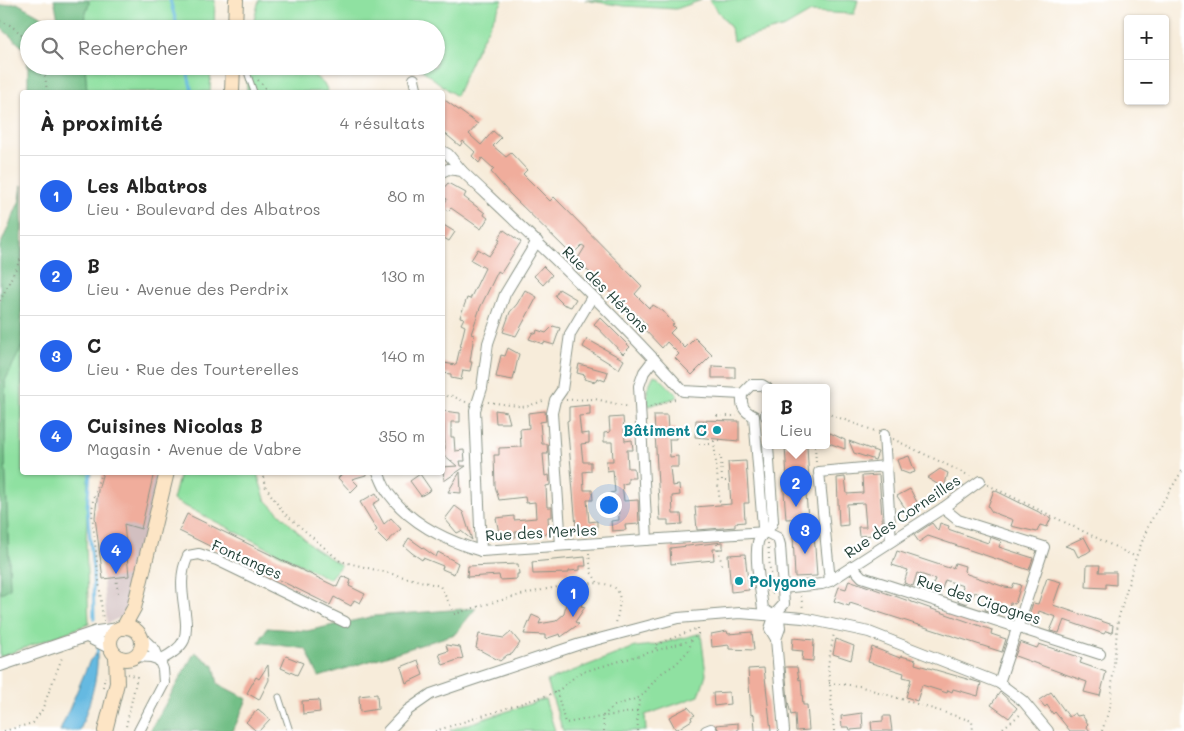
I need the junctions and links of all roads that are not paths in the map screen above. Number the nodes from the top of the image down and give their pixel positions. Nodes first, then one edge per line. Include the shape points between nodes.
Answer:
1 (236, 0) edge
2 (235, 20) edge
3 (233, 75) edge
4 (248, 75) dead end
5 (414, 79) dead end
6 (232, 90) edge
7 (253, 90) edge
8 (417, 90) edge
9 (445, 152) edge
10 (445, 171) edge
11 (462, 171) junction
12 (537, 241) junction
13 (592, 297) junction
14 (654, 359) junction
15 (762, 386) edge
16 (742, 394) junction
17 (884, 435) dead end
18 (768, 449) edge
19 (886, 466) junction
20 (166, 475) edge
21 (380, 475) edge
22 (980, 481) dead end
23 (943, 508) junction
24 (767, 535) junction
25 (647, 540) junction
26 (891, 541) junction
27 (561, 546) junction
28 (481, 551) junction
29 (852, 566) junction
30 (830, 581) junction
31 (782, 588) junction
32 (134, 608) junction
33 (773, 610) junction
34 (345, 622) dead end
35 (121, 628) junction
36 (1019, 628) junction
37 (92, 634) junction
38 (139, 634) junction
39 (113, 652) junction
40 (1100, 654) dead end
41 (133, 657) junction
42 (160, 660) junction
43 (0, 665) edge
44 (118, 676) junction
45 (999, 683) junction
46 (279, 697) dead end
47 (105, 731) edge
48 (139, 731) edge
49 (290, 731) edge
50 (388, 731) edge
51 (706, 731) edge
52 (712, 731) edge
53 (784, 731) edge
54 (1048, 731) edge

1 - 2 main road
3 - 6 main road
4 - 7 lane
5 - 8 street
9 - 11 street, Rue des Hérons
10 - 11 street
11 - 12 street, Rue des Hérons
12 - 13 street, Rue des Hérons
12 - 28 street via 504,294 488,343 475,410
13 - 14 street, Rue des Hérons
13 - 27 street via 570,334 562,390 552,413
14 - 16 street, Rue des Hérons via 682,391
14 - 25 street via 639,386
15 - 16 street via 751,385
16 - 24 street via 743,409 754,416 762,522
17 - 19 street
18 - 24 street via 773,521
19 - 26 street
19 - 30 street via 819,472
20 - 32 main road
21 - 28 street, Rue des Merles via 389,494 418,522 451,542
22 - 23 street, Rue des Corneilles
23 - 26 street, Rue des Corneilles
23 - 36 street via 958,520 1044,547
24 - 25 street, Rue des Merles
24 - 31 street via 778,538
24 - 33 street via 758,541 759,572 762,609
25 - 27 street, Rue des Merles
26 - 29 street, Rue des Corneilles
27 - 28 street, Rue des Merles
29 - 30 street, Rue des Corneilles
29 - 36 street, Rue des Cigognes via 862,577
30 - 31 street, Rue des Corneilles
31 - 33 street via 784,604
32 - 35 main road
32 - 38 main road
33 - 45 street via 869,632
33 - 50 street via 695,615 580,644 432,694 408,710
33 - 53 street via 780,628 776,639
34 - 42 street, Fontanges via 217,560 199,554 188,556 181,575 186,631 179,647
35 - 37 street
35 - 38 main road
35 - 39 main road via 110,639
36 - 40 street, Rue des Cigognes
36 - 45 street
37 - 39 street
37 - 43 street
38 - 41 main road via 141,647
38 - 42 street
39 - 41 main road
39 - 44 main road
41 - 42 street
41 - 44 main road
42 - 48 street via 164,683
44 - 47 main road
45 - 54 street via 1022,701
46 - 49 lane
51 - 52 street

